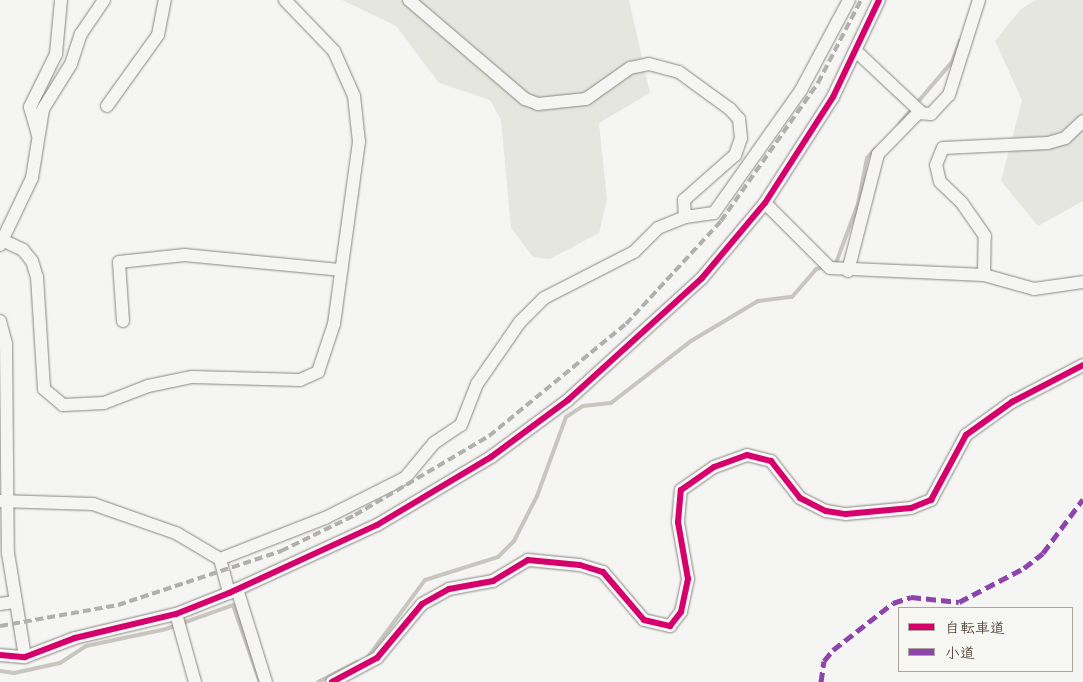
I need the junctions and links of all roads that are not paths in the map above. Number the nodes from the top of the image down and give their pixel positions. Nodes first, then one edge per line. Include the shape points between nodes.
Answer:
1 (61, 0) edge
2 (104, 0) edge
3 (165, 0) edge
4 (286, 0) edge
5 (409, 0) edge
6 (849, 0) edge
7 (879, 0) edge
8 (979, 0) edge
9 (857, 52) junction
10 (107, 106) dead end
11 (922, 114) junction
12 (1083, 121) edge
13 (39, 138) junction
14 (765, 203) junction
15 (685, 217) junction
16 (1, 242) edge
17 (341, 270) junction
18 (848, 271) junction
19 (984, 275) junction
20 (1083, 282) edge
21 (0, 321) edge
22 (123, 321) dead end
23 (1083, 365) edge
24 (2, 501) edge
25 (4, 550) edge
26 (220, 559) junction
27 (233, 591) junction
28 (15, 602) junction
29 (0, 604) edge
30 (176, 614) junction
31 (0, 655) edge
32 (25, 657) junction
33 (195, 682) edge
34 (266, 682) edge
35 (332, 682) edge

1 - 13 street via 56,54 30,107
2 - 13 street via 80,34 71,64 43,109
3 - 10 street via 158,35
4 - 17 street via 334,51 354,96 359,142
5 - 15 street via 525,99 538,104 586,99 630,68 649,64 680,72 730,109 739,119 741,138 735,155 684,200
6 - 15 street via 801,90 714,213
7 - 9 street
8 - 11 street via 949,95 931,114
9 - 11 street via 909,96
9 - 14 street
11 - 18 street via 878,154
12 - 19 street via 1065,138 1048,143 943,148 936,165 940,182 962,203 985,236
13 - 16 street via 32,178
14 - 18 street via 830,268
14 - 27 street via 702,278 633,344 491,456 377,525
15 - 26 street via 658,228 634,252 544,298 520,322 477,384 461,425 434,443 405,478 326,518
16 - 17 street via 23,250 32,261 44,389 63,405 104,403 148,386 192,377 300,380 318,372 328,354
17 - 22 street via 185,255 119,262
18 - 19 street via 894,268
19 - 20 street via 1034,289
21 - 24 street via 6,344 9,475
23 - 35 street via 1019,398 966,435 931,500 912,508 846,514 826,511 800,498 771,461 747,455 714,467 681,490 678,522 688,580 681,612 670,626 644,620 603,572 528,560 493,581 449,589 422,604 377,658
24 - 25 street
24 - 26 street via 93,504 176,533
25 - 28 street
26 - 27 street
27 - 30 street
27 - 34 street
28 - 29 street
28 - 32 street
30 - 32 street via 74,638
30 - 33 street
31 - 32 street

